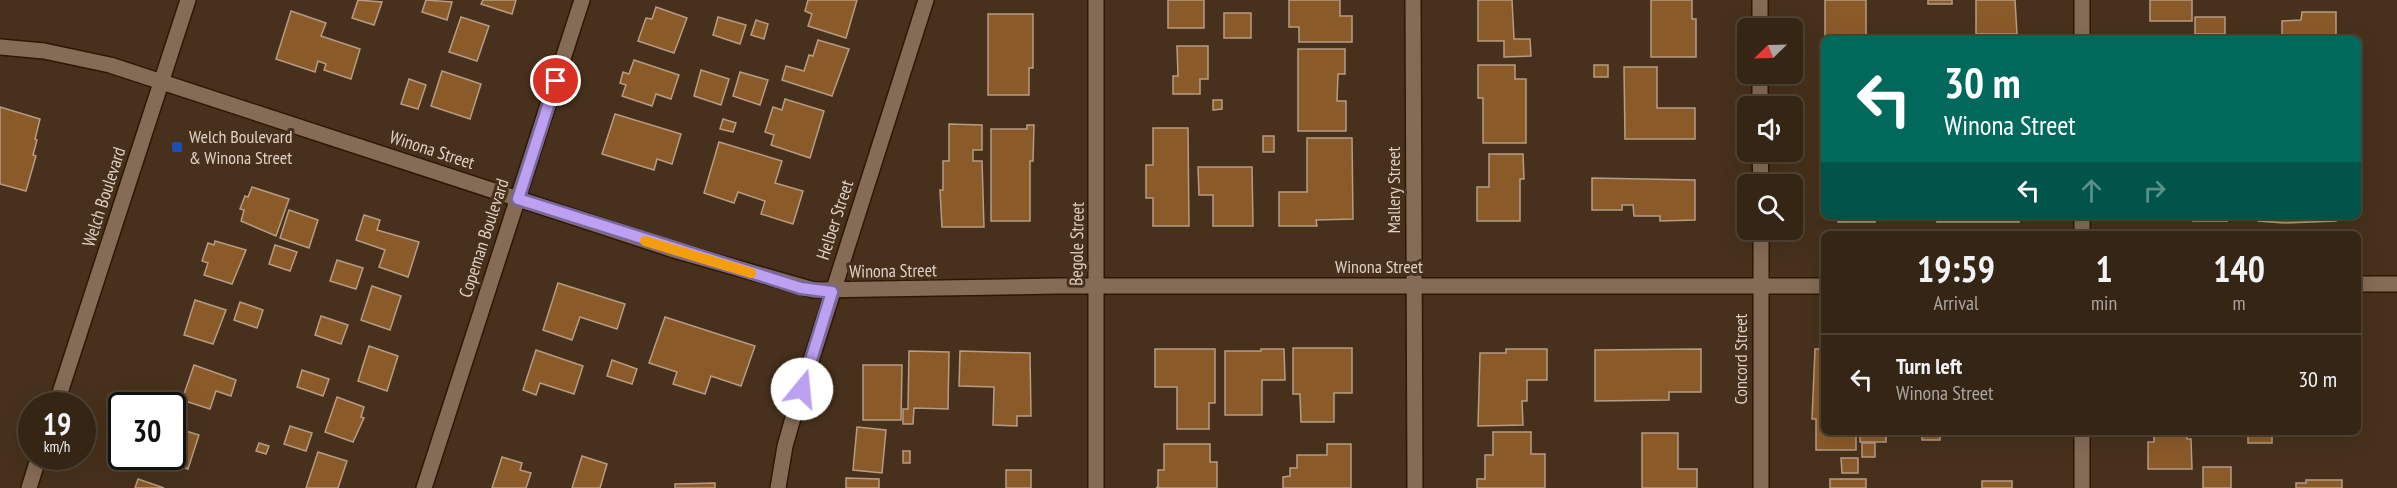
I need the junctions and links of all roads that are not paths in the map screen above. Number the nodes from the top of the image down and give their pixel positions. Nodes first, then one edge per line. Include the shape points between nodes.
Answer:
1 (188, 0) edge
2 (582, 0) edge
3 (926, 0) edge
4 (1096, 0) edge
5 (1413, 0) edge
6 (1760, 0) edge
7 (2082, 0) edge
8 (1760, 18) edge
9 (2082, 36) edge
10 (0, 47) edge
11 (162, 82) junction
12 (518, 199) junction
13 (1761, 240) edge
14 (2361, 284) edge
15 (2397, 284) edge
16 (1096, 286) junction
17 (1414, 286) junction
18 (1760, 286) junction
19 (1821, 286) edge
20 (832, 292) junction
21 (60, 392) edge
22 (2082, 435) edge
23 (35, 470) edge
24 (29, 488) edge
25 (423, 488) edge
26 (778, 488) edge
27 (1096, 488) edge
28 (1415, 488) edge
29 (1761, 488) edge
30 (2082, 488) edge

1 - 11 street, Welch Boulevard
2 - 12 street, Copeman Boulevard
3 - 20 street, Helber Street
4 - 16 street, Begole Street
5 - 17 street, Mallery Street
6 - 8 street
7 - 9 street
10 - 11 street, Winona Street via 85,59
11 - 12 street, Winona Street
11 - 21 street, Welch Boulevard
12 - 20 street, Winona Street via 801,288
12 - 25 street, Copeman Boulevard
13 - 18 street, Concord Street
14 - 15 street
16 - 17 street, Winona Street
16 - 20 street, Winona Street
16 - 27 street, Begole Street
17 - 18 street, Winona Street
17 - 28 street, Mallery Street
18 - 19 street, Winona Street
18 - 29 street, Concord Street
20 - 26 street, Helber Street via 785,446
22 - 30 street
23 - 24 street

